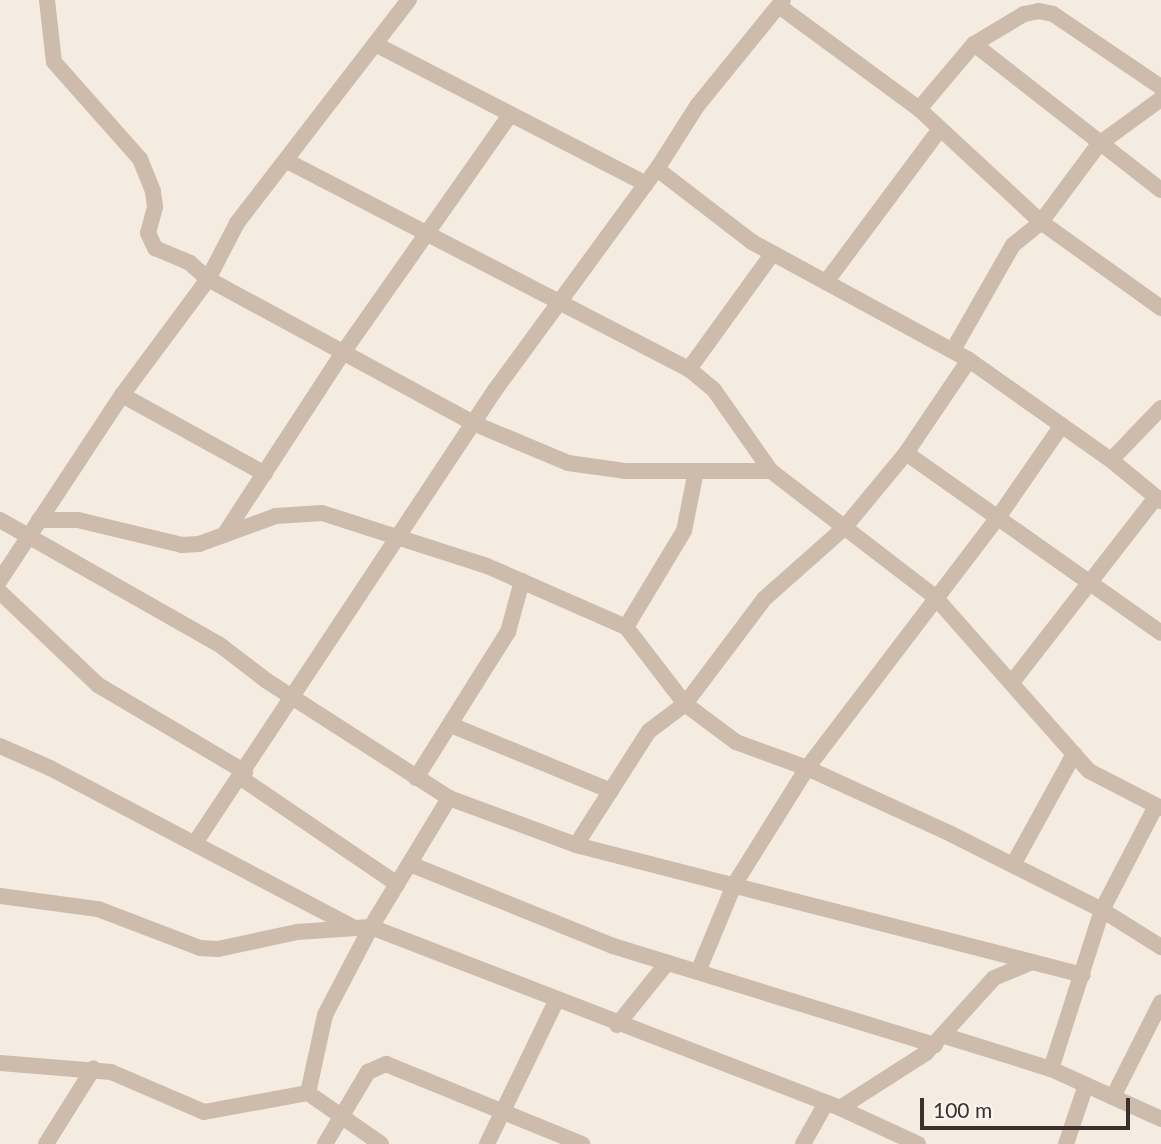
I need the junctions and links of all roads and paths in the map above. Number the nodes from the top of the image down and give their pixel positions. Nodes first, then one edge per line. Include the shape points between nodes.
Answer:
1 (47, 0) edge
2 (409, 0) edge
3 (781, 3) edge
4 (375, 44) junction
5 (974, 44) junction
6 (1161, 87) edge
7 (1161, 99) edge
8 (919, 109) junction
9 (510, 115) junction
10 (940, 129) junction
11 (1099, 144) junction
12 (287, 161) junction
13 (657, 169) junction
14 (646, 184) junction
15 (1161, 190) edge
16 (1041, 222) junction
17 (431, 233) junction
18 (772, 253) junction
19 (208, 279) junction
20 (826, 282) junction
21 (561, 303) junction
22 (1161, 308) edge
23 (953, 351) junction
24 (342, 354) junction
25 (969, 360) junction
26 (689, 369) junction
27 (122, 395) junction
28 (1161, 408) edge
29 (473, 423) junction
30 (1062, 425) junction
31 (906, 453) junction
32 (1111, 460) junction
33 (696, 471) junction
34 (771, 471) junction
35 (265, 474) junction
36 (1158, 499) edge
37 (997, 519) junction
38 (0, 520) edge
39 (39, 520) junction
40 (844, 528) junction
41 (224, 535) junction
42 (27, 537) junction
43 (397, 537) junction
44 (0, 580) edge
45 (522, 580) junction
46 (1089, 584) junction
47 (0, 592) edge
48 (935, 597) junction
49 (626, 627) junction
50 (1161, 634) edge
51 (1013, 681) junction
52 (291, 696) junction
53 (685, 704) junction
54 (451, 725) junction
55 (0, 746) edge
56 (1074, 754) junction
57 (807, 768) junction
58 (243, 775) junction
59 (416, 778) junction
60 (611, 791) junction
61 (449, 798) junction
62 (1158, 807) edge
63 (195, 843) junction
64 (576, 845) junction
65 (410, 864) junction
66 (1013, 865) junction
67 (397, 884) junction
68 (734, 886) junction
69 (0, 896) edge
70 (1102, 911) junction
71 (363, 927) junction
72 (1161, 947) edge
73 (1034, 961) junction
74 (667, 963) junction
75 (698, 972) junction
76 (1083, 975) junction
77 (556, 1001) junction
78 (1161, 1002) edge
79 (617, 1025) junction
80 (940, 1041) junction
81 (0, 1063) edge
82 (93, 1069) junction
83 (1051, 1069) junction
84 (1086, 1085) junction
85 (308, 1093) junction
86 (1113, 1097) junction
87 (833, 1105) junction
88 (505, 1112) junction
89 (342, 1113) junction
90 (1161, 1119) edge
91 (46, 1144) edge
92 (325, 1144) edge
93 (381, 1144) edge
94 (487, 1144) edge
95 (582, 1144) edge
96 (803, 1144) edge
97 (918, 1144) edge
98 (1066, 1144) edge

1 - 19 street via 54,62 140,159 155,207 149,242 191,263
2 - 4 street
3 - 8 street
3 - 13 street via 713,85
4 - 9 street
4 - 12 street
5 - 6 street via 1024,13 1039,10 1053,14
5 - 8 street
5 - 11 street
7 - 11 street
8 - 10 street
9 - 14 street
9 - 17 street
10 - 16 street
10 - 20 street
11 - 15 street
11 - 16 street
12 - 17 street
12 - 19 street via 227,238
13 - 14 street
13 - 18 street
14 - 21 street
16 - 22 street
16 - 23 street via 1013,245
17 - 21 street
17 - 24 street
18 - 20 street
18 - 26 street
19 - 24 street
19 - 27 street
20 - 23 street
21 - 26 street
21 - 29 street
23 - 25 street
24 - 29 street
24 - 35 street
25 - 30 street
25 - 31 street
26 - 34 street via 714,390
27 - 35 street
27 - 39 street
28 - 32 street
29 - 33 street via 593,469
29 - 43 street
30 - 32 street
30 - 37 street
31 - 37 street
31 - 40 street
32 - 36 street
33 - 34 street
33 - 49 street via 684,531
34 - 40 street
35 - 41 street
36 - 46 street
37 - 46 street
37 - 48 street
38 - 42 street
39 - 41 street via 78,520 182,545
39 - 42 street
40 - 48 street
40 - 53 street via 764,599
41 - 43 street via 300,512 321,513
42 - 44 street
42 - 52 street via 220,645
43 - 45 street
43 - 52 street
45 - 49 street
45 - 54 street via 508,632
46 - 50 street
46 - 51 street
47 - 58 street via 98,685
48 - 51 street
48 - 57 street
49 - 53 street
51 - 56 street
52 - 58 street
52 - 59 street
53 - 57 street via 736,742
53 - 60 street via 649,731
54 - 59 street
54 - 60 street
55 - 63 street
56 - 62 street via 1107,783
56 - 66 street
57 - 66 street
57 - 68 street
58 - 63 street
58 - 67 street
59 - 61 street
60 - 64 street
61 - 64 street
61 - 65 street
62 - 70 street
63 - 71 street
64 - 68 street
65 - 67 street
65 - 74 street
66 - 70 street
67 - 71 street
68 - 73 street
68 - 75 street
69 - 71 street via 98,909 200,948
70 - 72 street
70 - 76 street
71 - 77 street
71 - 85 street via 319,1030
73 - 76 street
73 - 80 street via 1013,968 981,989
74 - 75 street
74 - 79 street
75 - 80 street
76 - 83 street
77 - 79 street
77 - 88 street
78 - 86 street
79 - 87 street
80 - 83 street
80 - 87 street
81 - 82 street
82 - 85 street via 204,1112
82 - 91 street
83 - 84 street
84 - 86 street
84 - 98 street
85 - 89 street
86 - 90 street
87 - 96 street
87 - 97 street
88 - 89 street via 386,1064 368,1072
88 - 94 street
88 - 95 street
89 - 92 street
89 - 93 street

